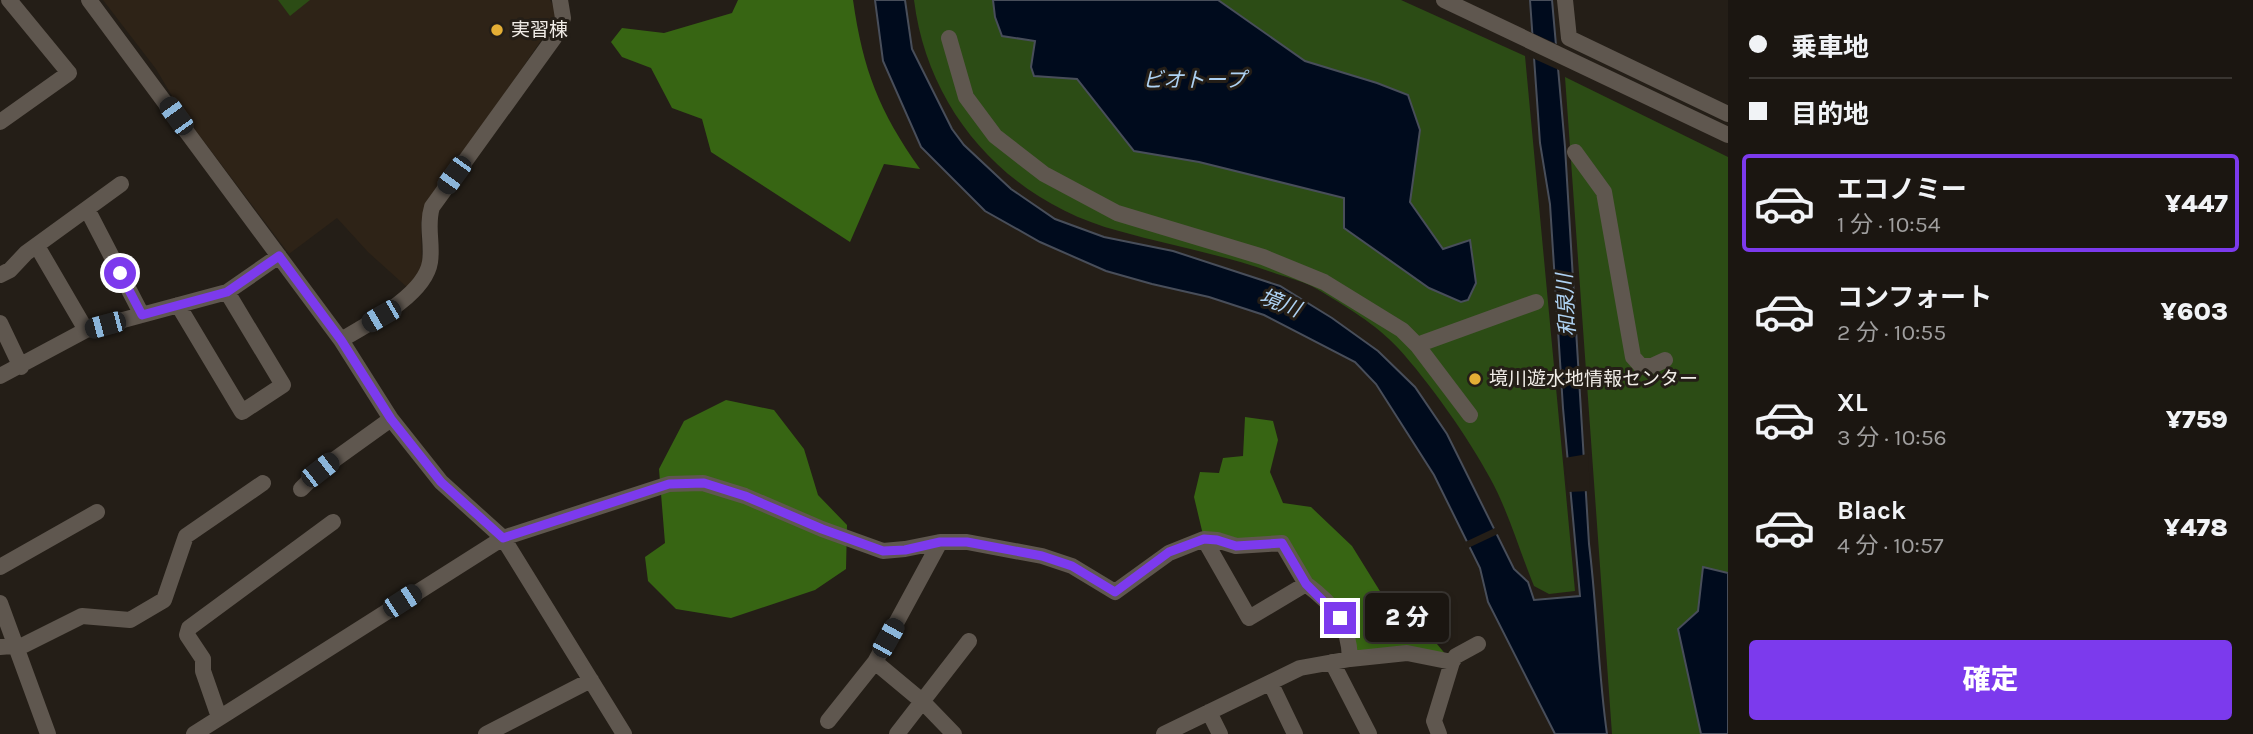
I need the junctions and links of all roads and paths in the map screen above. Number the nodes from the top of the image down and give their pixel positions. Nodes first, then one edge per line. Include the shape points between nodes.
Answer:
1 (9, 0) edge
2 (89, 0) edge
3 (560, 0) edge
4 (1444, 0) edge
5 (1565, 0) edge
6 (949, 38) dead end
7 (1728, 114) edge
8 (0, 122) edge
9 (1728, 135) edge
10 (1575, 152) dead end
11 (121, 184) dead end
12 (87, 209) junction
13 (37, 246) junction
14 (279, 256) junction
15 (0, 275) edge
16 (227, 292) junction
17 (1536, 302) dead end
18 (178, 305) junction
19 (142, 315) junction
20 (0, 323) edge
21 (86, 330) junction
22 (341, 340) junction
23 (1417, 345) junction
24 (1665, 360) dead end
25 (21, 367) junction
26 (0, 376) edge
27 (1470, 415) dead end
28 (391, 419) junction
29 (263, 483) dead end
30 (301, 489) dead end
31 (97, 512) dead end
32 (333, 522) dead end
33 (503, 538) junction
34 (1204, 539) junction
35 (940, 542) junction
36 (0, 567) edge
37 (1306, 584) junction
38 (0, 603) edge
39 (969, 641) dead end
40 (1478, 645) dead end
41 (8, 647) edge
42 (1350, 659) junction
43 (875, 662) junction
44 (1332, 662) junction
45 (1452, 662) junction
46 (591, 680) junction
47 (1271, 684) junction
48 (923, 702) junction
49 (1209, 712) junction
50 (219, 717) junction
51 (828, 720) dead end
52 (48, 734) edge
53 (194, 734) edge
54 (486, 734) edge
55 (624, 734) edge
56 (897, 734) edge
57 (954, 734) edge
58 (1164, 734) edge
59 (1220, 734) edge
60 (1295, 734) edge
61 (1369, 734) edge
62 (1439, 734) edge

1 - 8 street via 69,73
2 - 14 street
3 - 22 street via 561,26 432,207 428,271 402,300
4 - 9 street
5 - 7 street via 1569,38
6 - 23 street via 966,97 995,136 1044,174 1117,214 1263,257 1324,282 1402,330
10 - 24 street via 1604,192 1633,357 1641,366
11 - 12 street
12 - 13 street
12 - 19 street
13 - 15 street
13 - 21 street
14 - 16 street
14 - 22 street
16 - 18 street
16 - 18 street via 283,385 242,412
17 - 23 street
18 - 19 street
19 - 21 street
20 - 25 street
21 - 25 street
22 - 28 street
23 - 27 street
25 - 26 street
28 - 30 street
28 - 33 street via 441,482
29 - 41 street via 186,536 163,600 130,620 82,616 24,645
31 - 36 street
32 - 50 street via 189,628 187,635 202,659
33 - 35 street via 669,484 704,483 883,551
33 - 46 street
33 - 50 street
34 - 35 street via 1169,552 1115,592 1072,566 1042,556 967,542
34 - 37 street via 1236,546 1282,543
34 - 37 street via 1249,618
35 - 43 street
37 - 42 street via 1340,618 1349,638
38 - 41 street
39 - 48 street
40 - 45 street
41 - 52 street
42 - 44 street
42 - 45 street via 1407,653
43 - 48 street
43 - 51 street
44 - 47 street via 1300,668
44 - 61 street
45 - 62 street via 1434,720
46 - 54 street
46 - 55 street
47 - 49 street
47 - 60 street
48 - 56 street
48 - 57 street
49 - 58 street
49 - 59 street
50 - 53 street

